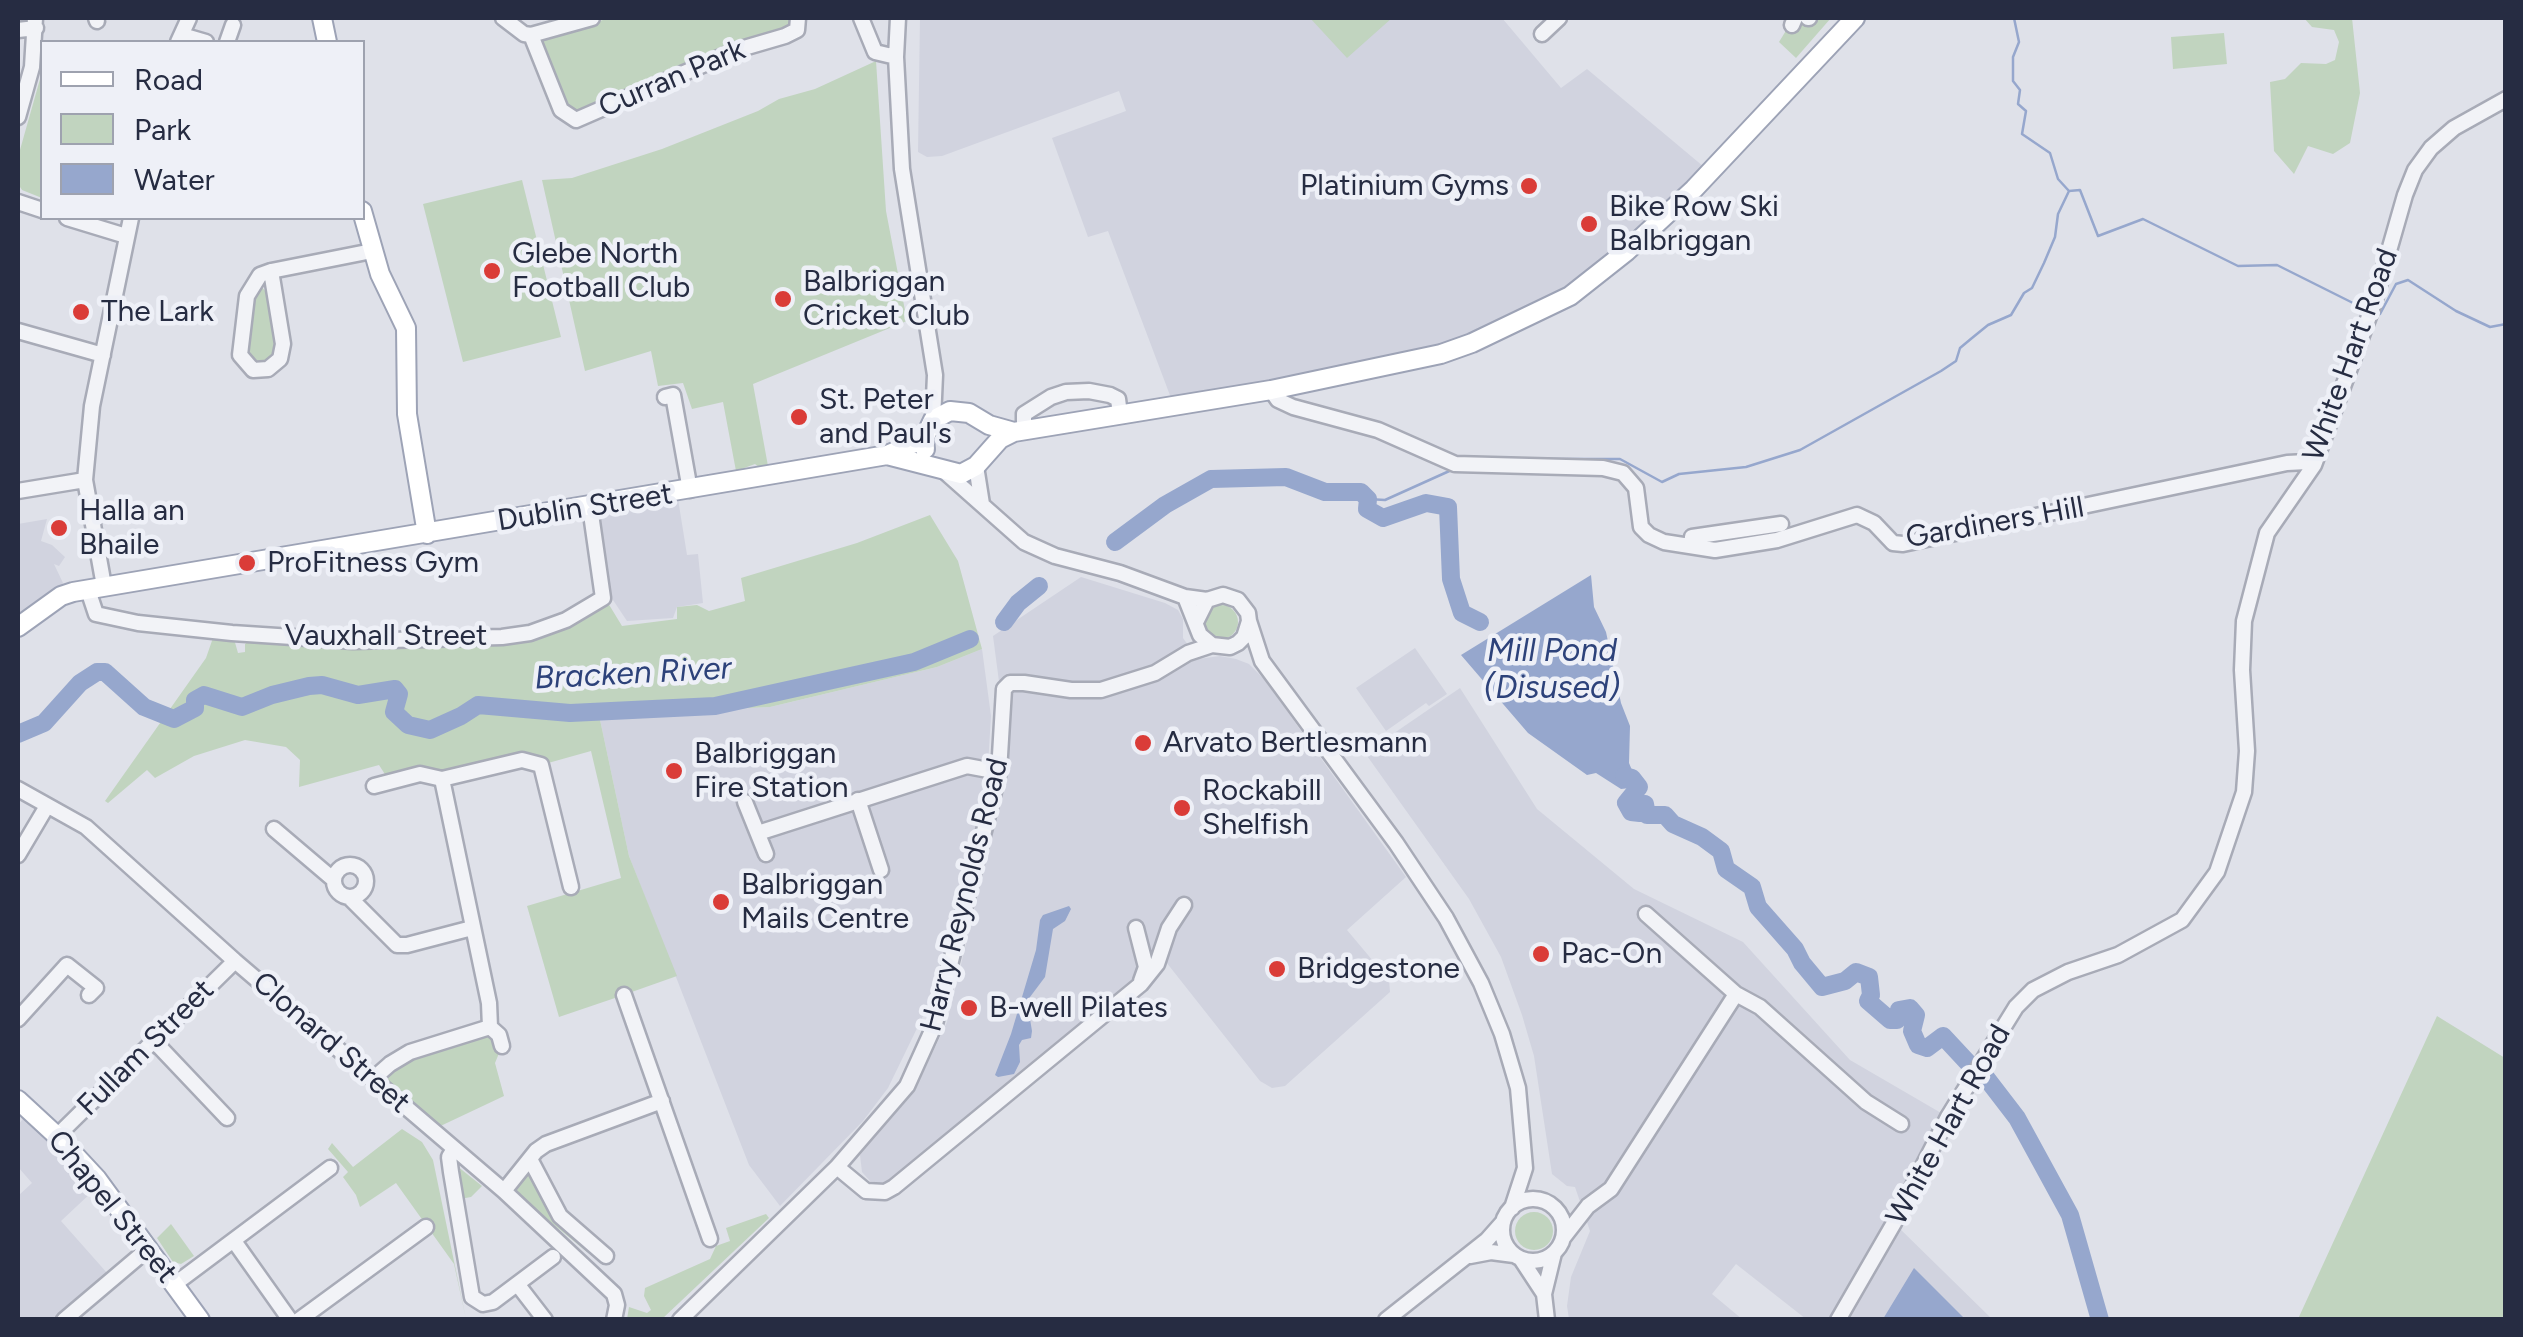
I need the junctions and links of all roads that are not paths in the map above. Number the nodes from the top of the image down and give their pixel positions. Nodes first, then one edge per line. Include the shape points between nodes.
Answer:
1 (190, 18) edge
2 (504, 18) edge
3 (592, 18) edge
4 (798, 18) edge
5 (861, 18) edge
6 (898, 18) edge
7 (1559, 18) edge
8 (1849, 20) edge
9 (36, 23) edge
10 (233, 25) dead end
11 (18, 30) edge
12 (1542, 34) dead end
13 (531, 35) junction
14 (180, 38) edge
15 (228, 40) edge
16 (896, 57) junction
17 (2506, 98) edge
18 (18, 116) edge
19 (74, 220) edge
20 (130, 220) edge
21 (364, 220) edge
22 (126, 236) junction
23 (372, 251) junction
24 (272, 271) junction
25 (18, 331) edge
26 (103, 355) junction
27 (936, 376) junction
28 (1271, 390) junction
29 (665, 397) dead end
30 (1120, 414) junction
31 (969, 415) junction
32 (933, 420) junction
33 (1018, 431) junction
34 (924, 440) junction
35 (887, 455) junction
36 (981, 460) junction
37 (2314, 465) junction
38 (940, 469) junction
39 (85, 480) junction
40 (690, 490) junction
41 (18, 491) edge
42 (982, 504) junction
43 (590, 507) junction
44 (1782, 524) dead end
45 (428, 534) junction
46 (1690, 546) junction
47 (96, 588) junction
48 (1185, 597) junction
49 (1207, 600) junction
50 (1249, 621) junction
51 (1197, 624) junction
52 (18, 627) edge
53 (240, 634) junction
54 (1212, 646) junction
55 (1230, 647) junction
56 (241, 650) dead end
57 (1188, 653) junction
58 (1262, 661) junction
59 (1000, 772) junction
60 (442, 779) junction
61 (374, 786) dead end
62 (18, 789) edge
63 (858, 800) junction
64 (745, 802) dead end
65 (47, 806) junction
66 (274, 829) dead end
67 (758, 834) junction
68 (766, 854) dead end
69 (18, 855) edge
70 (881, 870) dead end
71 (334, 880) junction
72 (571, 887) dead end
73 (348, 897) junction
74 (1184, 905) dead end
75 (1646, 914) dead end
76 (472, 928) junction
77 (1136, 928) dead end
78 (235, 961) junction
79 (1139, 986) junction
80 (1736, 994) junction
81 (90, 995) dead end
82 (624, 995) dead end
83 (18, 1019) edge
84 (490, 1026) junction
85 (154, 1040) junction
86 (502, 1046) dead end
87 (373, 1080) junction
88 (18, 1100) edge
89 (662, 1101) junction
90 (227, 1118) dead end
91 (1901, 1124) dead end
92 (57, 1136) junction
93 (454, 1148) junction
94 (530, 1158) junction
95 (837, 1167) junction
96 (330, 1168) dead end
97 (1525, 1168) junction
98 (504, 1191) junction
99 (1546, 1203) junction
100 (1588, 1206) junction
101 (1508, 1215) junction
102 (426, 1227) dead end
103 (1563, 1238) junction
104 (710, 1239) dead end
105 (234, 1241) junction
106 (149, 1248) junction
107 (1554, 1253) junction
108 (606, 1256) dead end
109 (553, 1257) dead end
110 (1518, 1257) junction
111 (1462, 1258) junction
112 (175, 1284) junction
113 (518, 1285) junction
114 (1544, 1294) junction
115 (64, 1320) edge
116 (200, 1320) edge
117 (290, 1320) edge
118 (299, 1320) edge
119 (545, 1320) edge
120 (614, 1320) edge
121 (680, 1320) edge
122 (1386, 1320) edge
123 (1547, 1320) edge
124 (1838, 1320) edge

1 - 14 street
2 - 13 street
3 - 13 street
4 - 13 street, Curran Park via 786,36 736,50 576,120 561,110
5 - 16 street via 875,52
6 - 16 street
7 - 12 street
8 - 28 main road via 1694,190 1570,296 1441,354
9 - 11 street
9 - 18 street
10 - 15 street
16 - 27 street via 902,169
17 - 37 street, White Hart Road via 2454,128 2415,170
19 - 22 street
20 - 22 street
21 - 23 main road
22 - 26 street
23 - 24 street
23 - 45 main road via 406,328 407,414
24 - 24 street via 260,275 247,296 240,355 252,370 280,359
25 - 26 street
26 - 39 street
27 - 31 street
27 - 32 street
28 - 30 main road
28 - 46 street, Gardiners Hill via 1293,407 1378,430 1458,465 1623,474 1636,488 1641,527 1664,542
29 - 40 street via 673,395
30 - 33 main road
30 - 33 street via 1118,399 1110,395 1066,392 1024,414
31 - 32 main road via 950,411
31 - 33 main road
31 - 36 main road via 986,434
32 - 34 main road
33 - 36 main road
34 - 35 main road, Dublin Street
34 - 38 main road
35 - 38 main road, Dublin Street
35 - 40 main road, Dublin Street
36 - 38 main road via 961,474
36 - 42 street
37 - 46 street, Gardiners Hill via 2250,470 1902,544 1857,514 1742,548
37 - 124 street, White Hart Road via 2267,533 2252,584 2242,646 2244,792 2217,872 2182,920 2033,990 2016,1007 1948,1116
38 - 42 street
39 - 41 street
39 - 47 street
40 - 43 main road, Dublin Street
42 - 48 street via 1024,542
43 - 45 main road, Dublin Street
43 - 53 street, Vauxhall Street via 603,598 542,630 353,641
44 - 46 street via 1692,538
45 - 47 main road, Dublin Street
47 - 52 main road, Dublin Street via 61,596
47 - 53 street, Vauxhall Street via 96,614
48 - 49 street
48 - 51 street
49 - 50 street via 1231,596
49 - 51 street
50 - 55 street
50 - 58 street
51 - 54 street
51 - 57 street
53 - 56 street
54 - 55 street
54 - 57 street, Harry Reynolds Road
55 - 58 street
57 - 59 street, Harry Reynolds Road via 1155,673 1101,690 1010,683 1003,697
58 - 97 street via 1396,843 1481,982 1518,1088
59 - 63 street via 967,766
59 - 95 street, Harry Reynolds Road via 926,1048 897,1100
60 - 61 street via 420,774
60 - 72 street via 522,760 541,765
60 - 76 street
62 - 65 street, Clonard Street
63 - 67 street
63 - 70 street
64 - 67 street
65 - 69 street
65 - 78 street, Clonard Street via 86,827
66 - 71 street
67 - 68 street
71 - 73 street
71 - 73 street via 348,865 362,870 363,891
73 - 76 street via 396,944
74 - 79 street via 1157,964
75 - 80 street
76 - 84 street
77 - 79 street via 1146,967
78 - 85 street, Fullam Street
78 - 87 street, Clonard Street
79 - 95 street via 894,1187 866,1192
80 - 91 street
80 - 100 street via 1611,1188
81 - 83 street via 96,988 66,965
82 - 89 street
84 - 86 street
84 - 87 street via 410,1052
85 - 90 street
85 - 92 street, Fullam Street
87 - 93 street, Clonard Street
88 - 92 main road, Chapel Street
89 - 94 street via 546,1144
89 - 104 street
92 - 106 main road, Chapel Street
93 - 98 street, Clonard Street
93 - 113 street via 449,1157 472,1296 488,1303
94 - 98 street
94 - 108 street via 560,1216
95 - 121 street, Harry Reynolds Road
96 - 105 street
97 - 99 street
97 - 101 street
98 - 120 street, Clonard Street via 614,1294
99 - 100 street
99 - 101 street via 1526,1200
99 - 103 street via 1562,1220
100 - 103 street
101 - 110 street via 1504,1240
101 - 111 street
102 - 118 street via 408,1233
103 - 107 street
105 - 112 street
105 - 117 street
106 - 112 main road, Chapel Street
106 - 115 street
107 - 110 street via 1538,1261
107 - 114 street
109 - 113 street
110 - 111 street via 1490,1252
110 - 114 street
111 - 122 street
112 - 116 main road, Chapel Street
113 - 119 street
114 - 123 street

